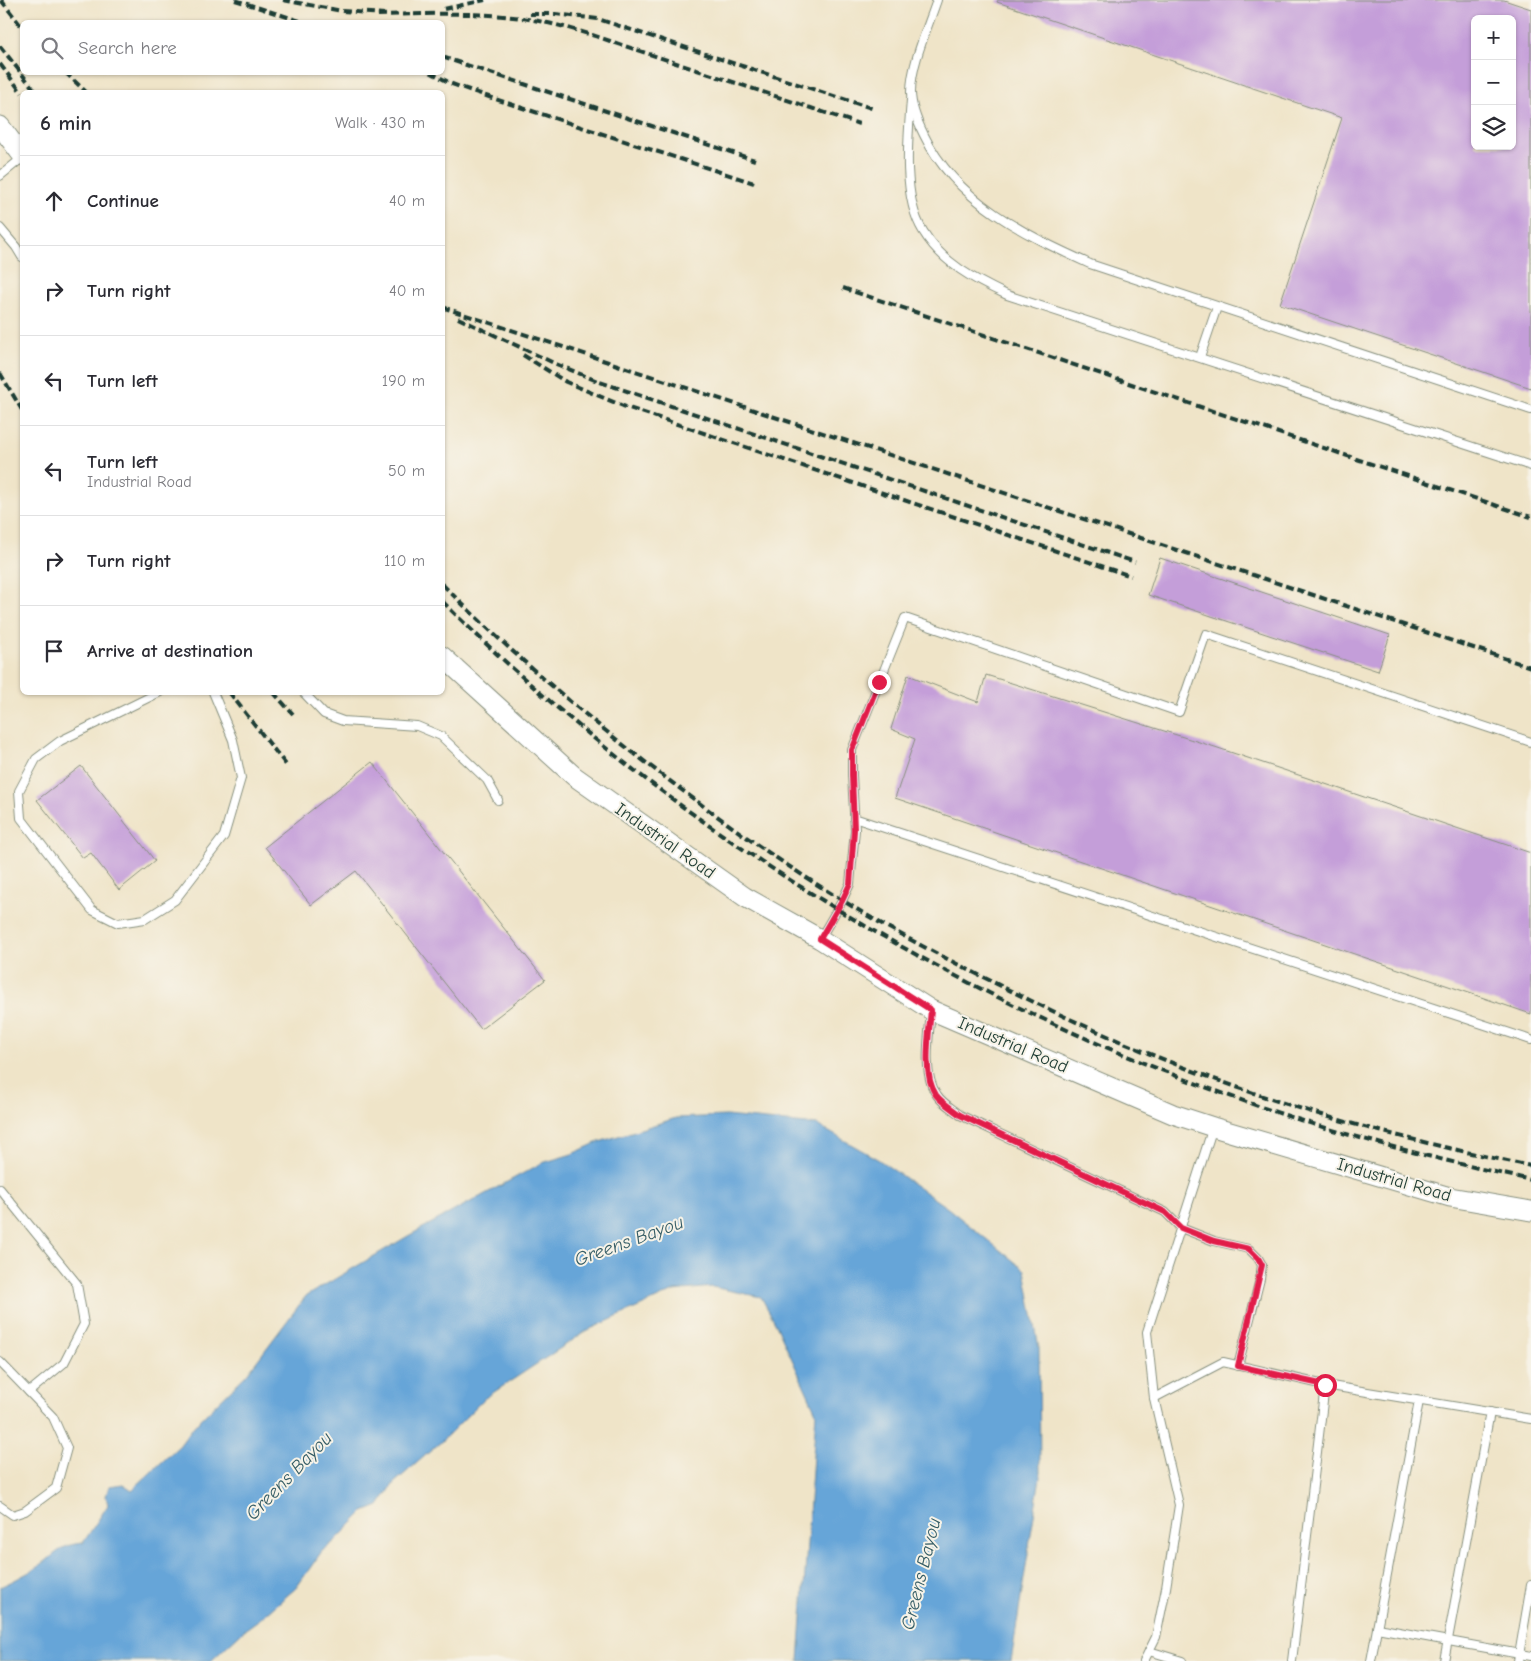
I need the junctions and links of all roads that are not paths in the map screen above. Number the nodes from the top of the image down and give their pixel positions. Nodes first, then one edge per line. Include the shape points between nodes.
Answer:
1 (937, 0) edge
2 (911, 93) junction
3 (0, 126) edge
4 (20, 153) edge
5 (20, 158) edge
6 (0, 176) edge
7 (0, 228) edge
8 (20, 254) edge
9 (1217, 307) junction
10 (1200, 357) junction
11 (1531, 410) edge
12 (1531, 466) edge
13 (445, 659) edge
14 (154, 695) edge
15 (214, 695) edge
16 (305, 695) edge
17 (1531, 742) edge
18 (498, 800) dead end
19 (854, 818) junction
20 (820, 939) junction
21 (931, 1010) junction
22 (1531, 1040) edge
23 (1213, 1128) junction
24 (0, 1189) edge
25 (1531, 1211) edge
26 (1181, 1228) junction
27 (0, 1362) edge
28 (1238, 1366) junction
29 (1325, 1385) junction
30 (29, 1392) junction
31 (1154, 1398) junction
32 (1419, 1401) junction
33 (1490, 1412) junction
34 (1531, 1418) edge
35 (0, 1506) edge
36 (1531, 1585) edge
37 (1377, 1628) junction
38 (1448, 1642) junction
39 (1149, 1652) junction
40 (1531, 1656) edge
41 (1518, 1658) edge
42 (1144, 1661) edge
43 (1182, 1661) edge
44 (1292, 1661) edge
45 (1371, 1661) edge
46 (1444, 1661) edge

1 - 2 lane via 914,72
2 - 9 lane via 919,124 930,148 953,177 987,209 1033,238 1090,264
2 - 10 lane via 908,170 913,210 923,232 945,258 974,280 1007,295
3 - 4 street
5 - 6 lane
7 - 8 lane
9 - 10 lane
9 - 11 lane
10 - 12 lane
13 - 20 street, Industrial Road via 574,776 745,897
14 - 15 lane via 60,741 36,760 19,791 21,818 92,910 118,923 145,919 175,900 224,836 241,778 233,740
16 - 18 lane via 324,714 343,720 417,726 441,736 487,780
17 - 19 lane via 1206,634 1179,712 905,618 852,750
19 - 20 lane via 850,884
19 - 22 lane
20 - 21 street, Industrial Road
21 - 23 street, Industrial Road via 1173,1114
21 - 26 lane via 928,1064 930,1084 937,1096 960,1115 1165,1212
23 - 25 street, Industrial Road via 1450,1197
23 - 26 lane
24 - 30 lane via 77,1284 84,1324 64,1362
26 - 28 lane via 1214,1241 1249,1249 1262,1265
26 - 31 lane via 1147,1332
27 - 30 lane
28 - 29 lane
28 - 31 lane via 1223,1362
29 - 32 lane
29 - 44 lane
30 - 35 lane via 53,1417 67,1448 56,1488 25,1511 13,1514
31 - 39 lane via 1179,1505 1163,1604 1156,1637
32 - 33 lane
32 - 37 lane
33 - 34 lane
33 - 38 lane
36 - 41 lane
37 - 38 lane
37 - 45 lane
38 - 41 lane
38 - 46 lane
39 - 42 lane
39 - 43 lane
40 - 41 lane

